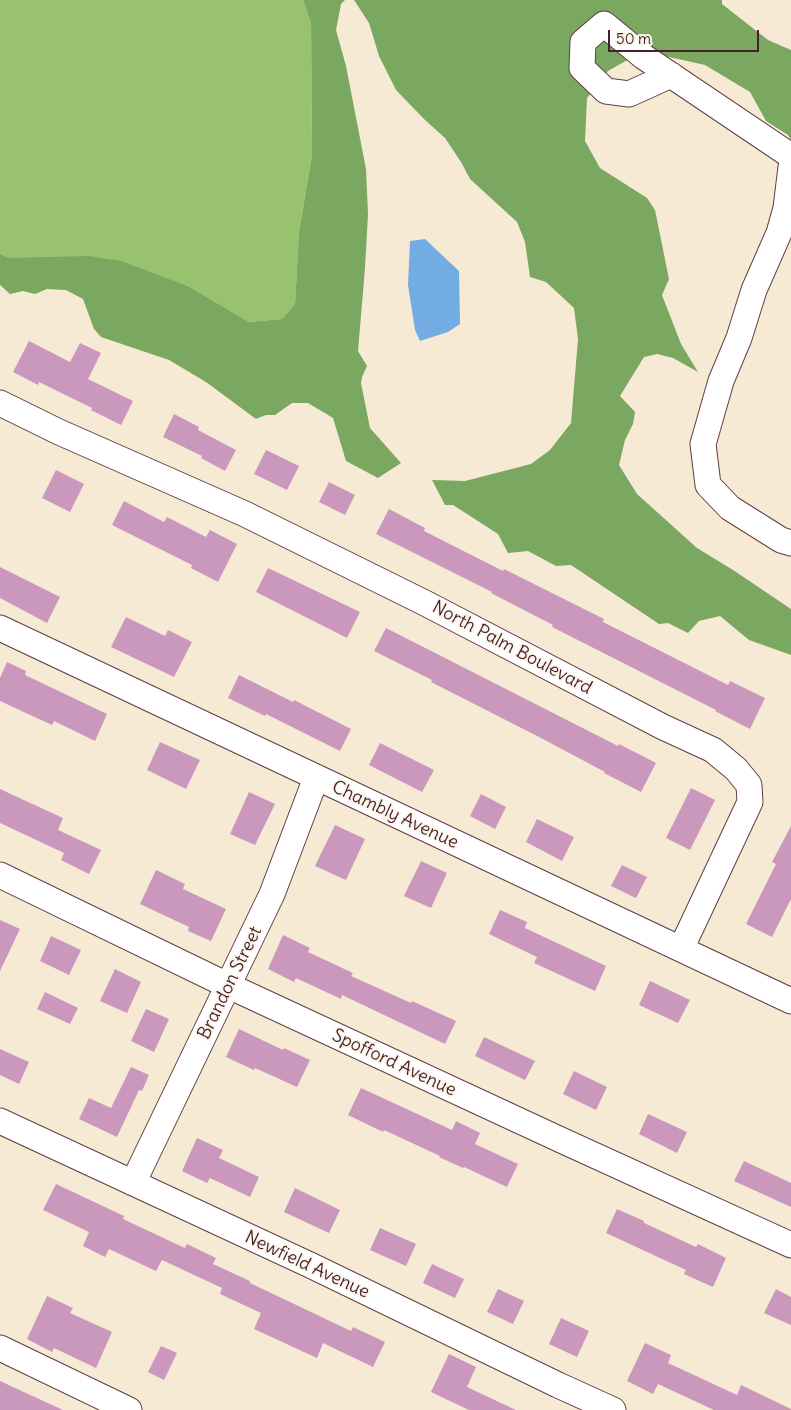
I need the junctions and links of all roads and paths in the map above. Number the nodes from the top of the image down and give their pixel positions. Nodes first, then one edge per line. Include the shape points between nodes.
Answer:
1 (671, 75) dead end
2 (791, 156) edge
3 (791, 167) edge
4 (0, 404) edge
5 (791, 543) edge
6 (0, 628) edge
7 (316, 778) junction
8 (0, 875) edge
9 (680, 949) junction
10 (229, 986) junction
11 (791, 1001) edge
12 (0, 1121) edge
13 (133, 1183) junction
14 (791, 1245) edge
15 (0, 1348) edge
16 (129, 1410) edge
17 (614, 1410) edge

1 - 2 street
3 - 5 street via 779,233 721,381 703,444 708,485 730,508
4 - 9 street, North Palm Boulevard via 245,514 425,603 713,750 736,768 748,785 750,802
6 - 7 street, Chambly Avenue
7 - 9 street, Chambly Avenue
7 - 10 street, Brandon Street via 272,894
8 - 10 street, Spofford Avenue
9 - 11 street, Chambly Avenue
10 - 13 street, Brandon Street
10 - 14 street, Spofford Avenue
12 - 13 street, Newfield Avenue
13 - 17 street, Newfield Avenue
15 - 16 street

